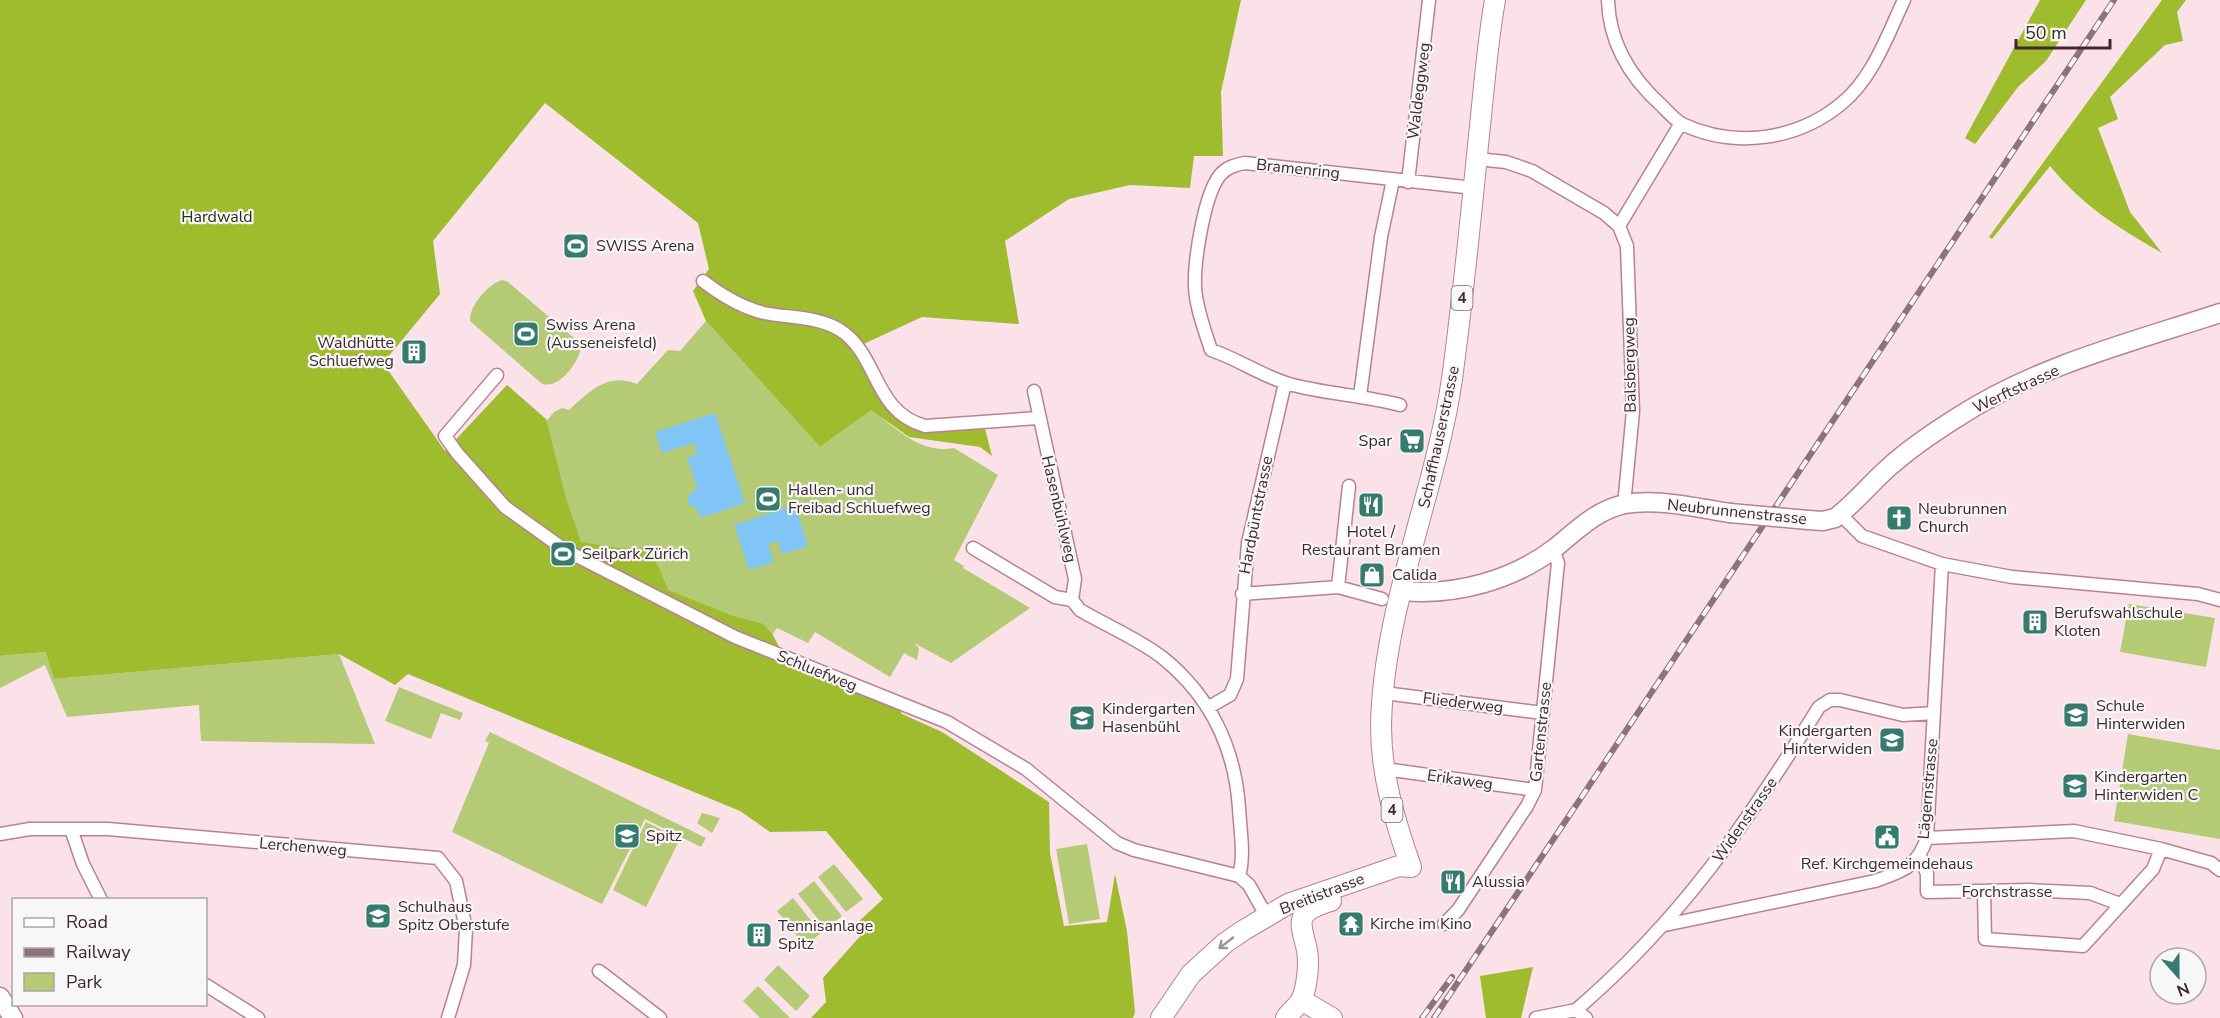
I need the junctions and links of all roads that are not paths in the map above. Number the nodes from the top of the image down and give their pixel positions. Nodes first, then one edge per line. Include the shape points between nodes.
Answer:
1 (1429, 0) edge
2 (1495, 0) edge
3 (1608, 0) edge
4 (1904, 0) edge
5 (1681, 123) junction
6 (1477, 159) junction
7 (1393, 180) junction
8 (1408, 182) junction
9 (1474, 188) junction
10 (1619, 226) junction
11 (703, 281) dead end
12 (2220, 314) edge
13 (497, 375) dead end
14 (1286, 383) junction
15 (1034, 391) dead end
16 (1360, 396) junction
17 (1400, 405) dead end
18 (1038, 418) junction
19 (1349, 486) dead end
20 (1624, 504) junction
21 (1840, 514) junction
22 (973, 548) dead end
23 (1553, 549) junction
24 (1942, 564) junction
25 (1338, 587) junction
26 (1403, 591) junction
27 (1242, 594) junction
28 (1072, 600) junction
29 (1382, 600) dead end
30 (2220, 600) edge
31 (1384, 693) junction
32 (1209, 707) junction
33 (1543, 713) junction
34 (1934, 713) junction
35 (1384, 769) junction
36 (1535, 790) junction
37 (71, 829) junction
38 (0, 834) edge
39 (1927, 838) junction
40 (2161, 849) junction
41 (1920, 856) junction
42 (1411, 867) junction
43 (2220, 870) edge
44 (1239, 876) junction
45 (1984, 892) junction
46 (100, 898) edge
47 (2120, 904) junction
48 (1266, 917) junction
49 (1444, 924) dead end
50 (1665, 925) junction
51 (1302, 938) junction
52 (599, 970) dead end
53 (207, 987) edge
54 (0, 997) edge
55 (1301, 1000) junction
56 (1581, 1014) edge
57 (13, 1018) edge
58 (258, 1018) edge
59 (448, 1018) edge
60 (660, 1018) edge
61 (1161, 1018) edge
62 (1286, 1018) edge
63 (1332, 1018) edge
64 (1536, 1018) edge

1 - 8 street, Waldeggweg
2 - 6 main road, Schaffhauserstrasse / 4
3 - 5 street via 1613,34 1628,67 1653,98
4 - 5 street via 1866,77 1843,102 1815,121 1787,133 1749,138
5 - 10 street
6 - 9 main road, Schaffhauserstrasse / 4
6 - 10 street via 1506,162 1532,171
7 - 8 street, Bramenring
7 - 14 street, Bramenring via 1245,163 1231,166 1219,176 1197,242 1195,289 1211,350
7 - 16 street via 1381,237
8 - 9 street, Bramenring
9 - 26 main road, Schaffhauserstrasse / 4 via 1446,418
10 - 20 street, Balsbergweg via 1627,246 1633,411
11 - 18 street via 742,306 840,330 853,342 884,395 908,420 926,426
12 - 21 street, Werftstrasse via 2072,363 1995,396 1959,416 1890,466
13 - 44 street, Schluefweg via 445,436 505,507 565,550 735,637 947,722 1026,769 1117,843
14 - 16 street, Bramenring
14 - 27 street, Hardpüntstrasse via 1248,543
15 - 18 street, Hasenbühlweg
16 - 17 street, Bramenring
18 - 28 street, Hasenbühlweg via 1075,579
19 - 25 street
20 - 21 street, Neubrunnenstrasse, bridge via 1657,503 1808,520 1829,520
20 - 23 street, Neubrunnenstrasse via 1591,518
21 - 24 street via 1862,536
22 - 28 street via 1055,597
23 - 26 street, Neubrunnenstrasse via 1528,566 1481,584 1452,590
23 - 33 street, Gartenstrasse via 1558,563
24 - 30 street via 2012,577 2198,594
24 - 34 street, Lägernstrasse
25 - 27 street
25 - 29 street
26 - 31 main road, Schaffhauserstrasse / 4
27 - 32 street, Hardpüntstrasse via 1234,688 1230,695
28 - 32 street via 1080,610 1162,657
31 - 33 street, Fliederweg
31 - 35 main road, Schaffhauserstrasse / 4
32 - 44 street via 1233,760 1242,867
33 - 36 street, Gartenstrasse
34 - 39 street, Lägernstrasse
34 - 50 street, Widenstrasse via 1903,715 1840,700 1830,700 1819,707 1764,795 1708,874
35 - 36 street, Erikaweg
35 - 42 main road, Schaffhauserstrasse / 4 via 1396,826
36 - 49 street, Gartenstrasse via 1458,910
37 - 38 street, Lerchenweg
37 - 46 street
37 - 59 street, Lerchenweg via 438,858 456,881 465,921 464,965
39 - 40 street via 2074,831
39 - 41 street, Lägernstrasse
40 - 43 street via 2211,863
40 - 47 street via 2153,869
41 - 45 street, Forchstrasse via 1927,874 1927,892
41 - 50 street, Lägernstrasse via 1899,872 1875,881
42 - 48 main road, Breitistrasse via 1399,866 1288,904
42 - 51 main road, Breitistrasse via 1403,879 1309,909 1302,923
44 - 48 street via 1249,885
45 - 47 street, Forchstrasse via 2090,893
45 - 47 street via 1985,939 2083,946
48 - 51 main road
48 -> 61 main road, Breitistrasse via 1225,943 1191,974
50 - 56 street, Widenstrasse
51 - 55 main road via 1308,963
52 - 60 street
53 - 58 street
54 - 57 street
55 - 62 main road
55 - 63 main road
56 - 64 street

